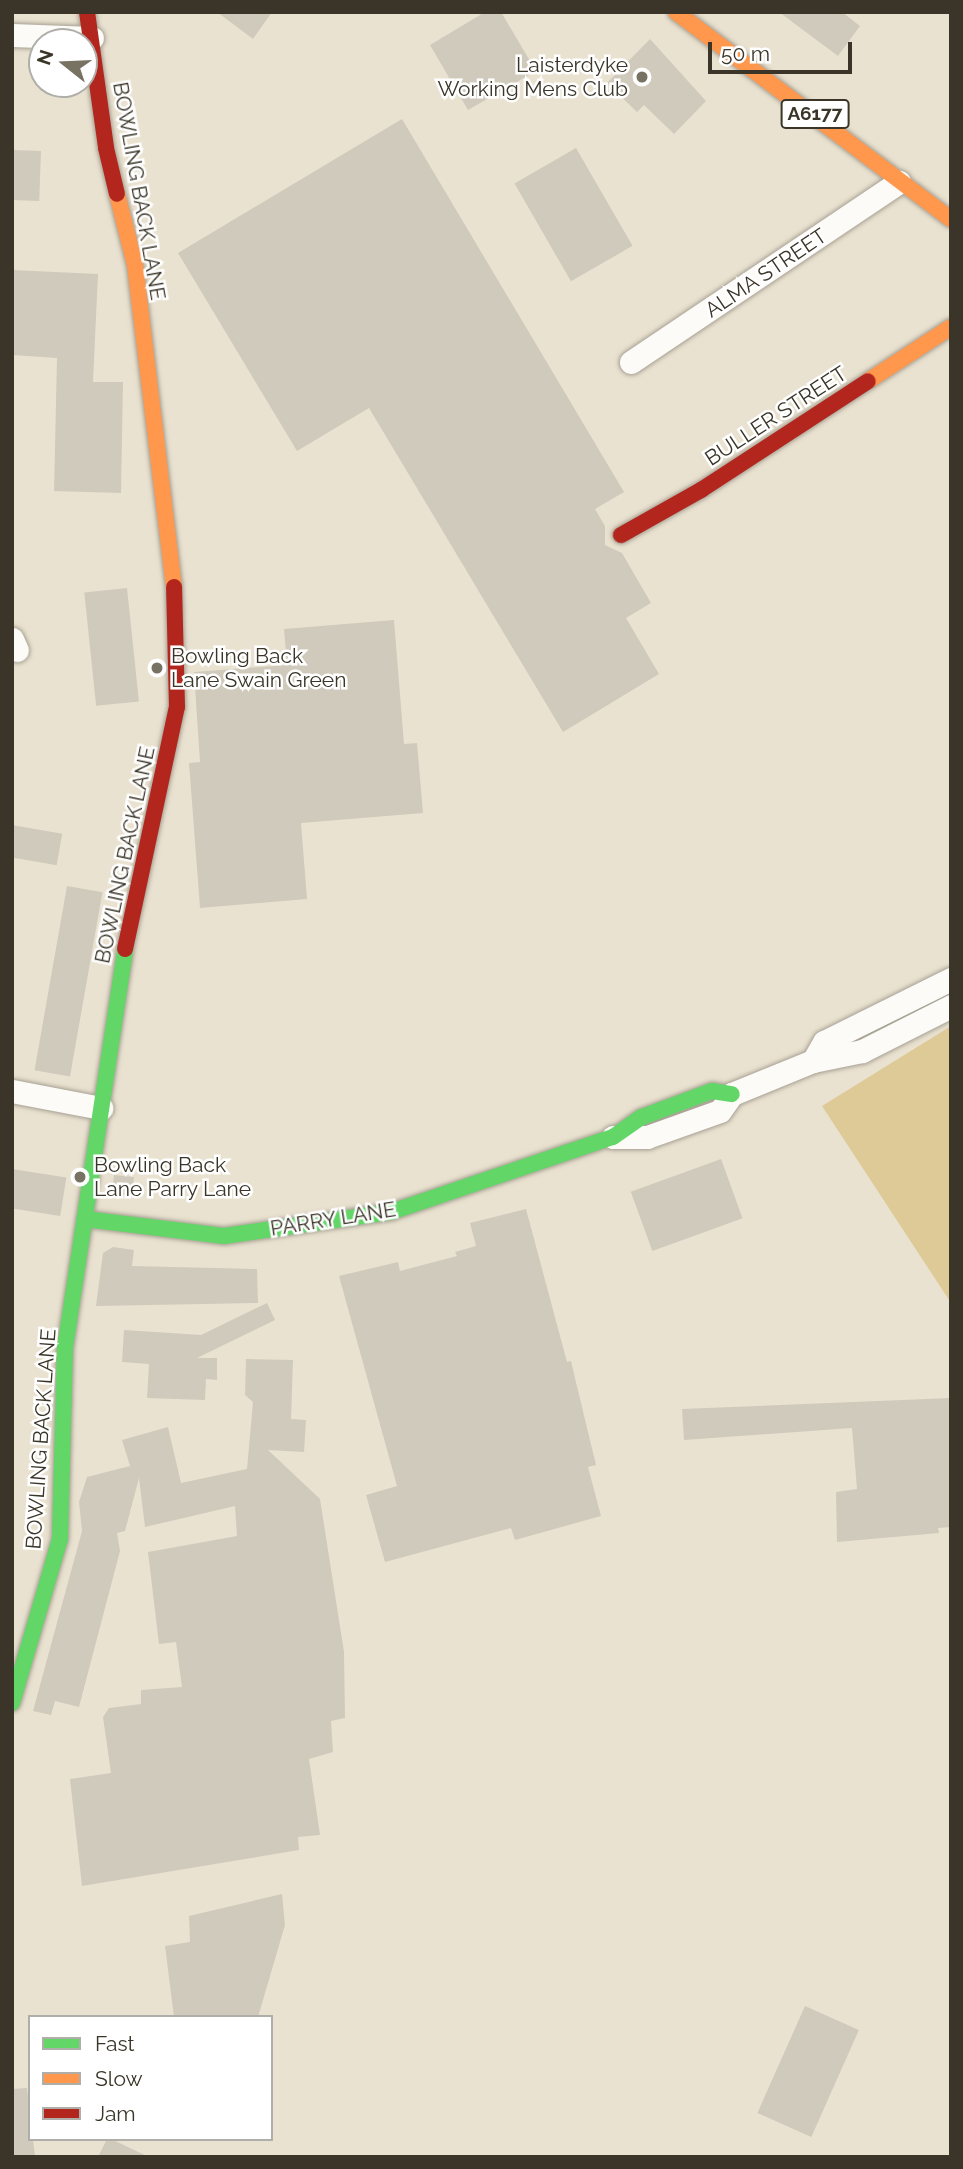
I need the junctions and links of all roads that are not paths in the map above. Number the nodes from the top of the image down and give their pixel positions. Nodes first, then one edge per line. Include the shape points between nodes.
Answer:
1 (676, 12) edge
2 (98, 85) edge
3 (899, 182) junction
4 (951, 219) edge
5 (951, 327) edge
6 (631, 362) dead end
7 (621, 535) dead end
8 (951, 979) edge
9 (951, 1006) edge
10 (813, 1061) junction
11 (12, 1091) edge
12 (101, 1108) junction
13 (613, 1137) joint
14 (85, 1219) junction
15 (12, 1703) edge

1 - 3 main road, A6177 via 850,139
2 - 12 main road, BOWLING BACK LANE via 106,148 135,265 173,556 177,707 123,958
3 - 4 main road, A6177
3 - 6 street, ALMA STREET
5 - 7 main road, BULLER STREET via 701,490
8 - 10 street, PARRY LANE via 824,1042
9 - 10 street, PARRY LANE via 862,1051
10 - 13 street, PARRY LANE via 732,1094 720,1111 647,1137
11 - 12 street
12 - 14 main road, BOWLING BACK LANE
13 - 14 main road, PARRY LANE via 391,1212 223,1236
14 - 15 main road, BOWLING BACK LANE via 65,1348 60,1538

